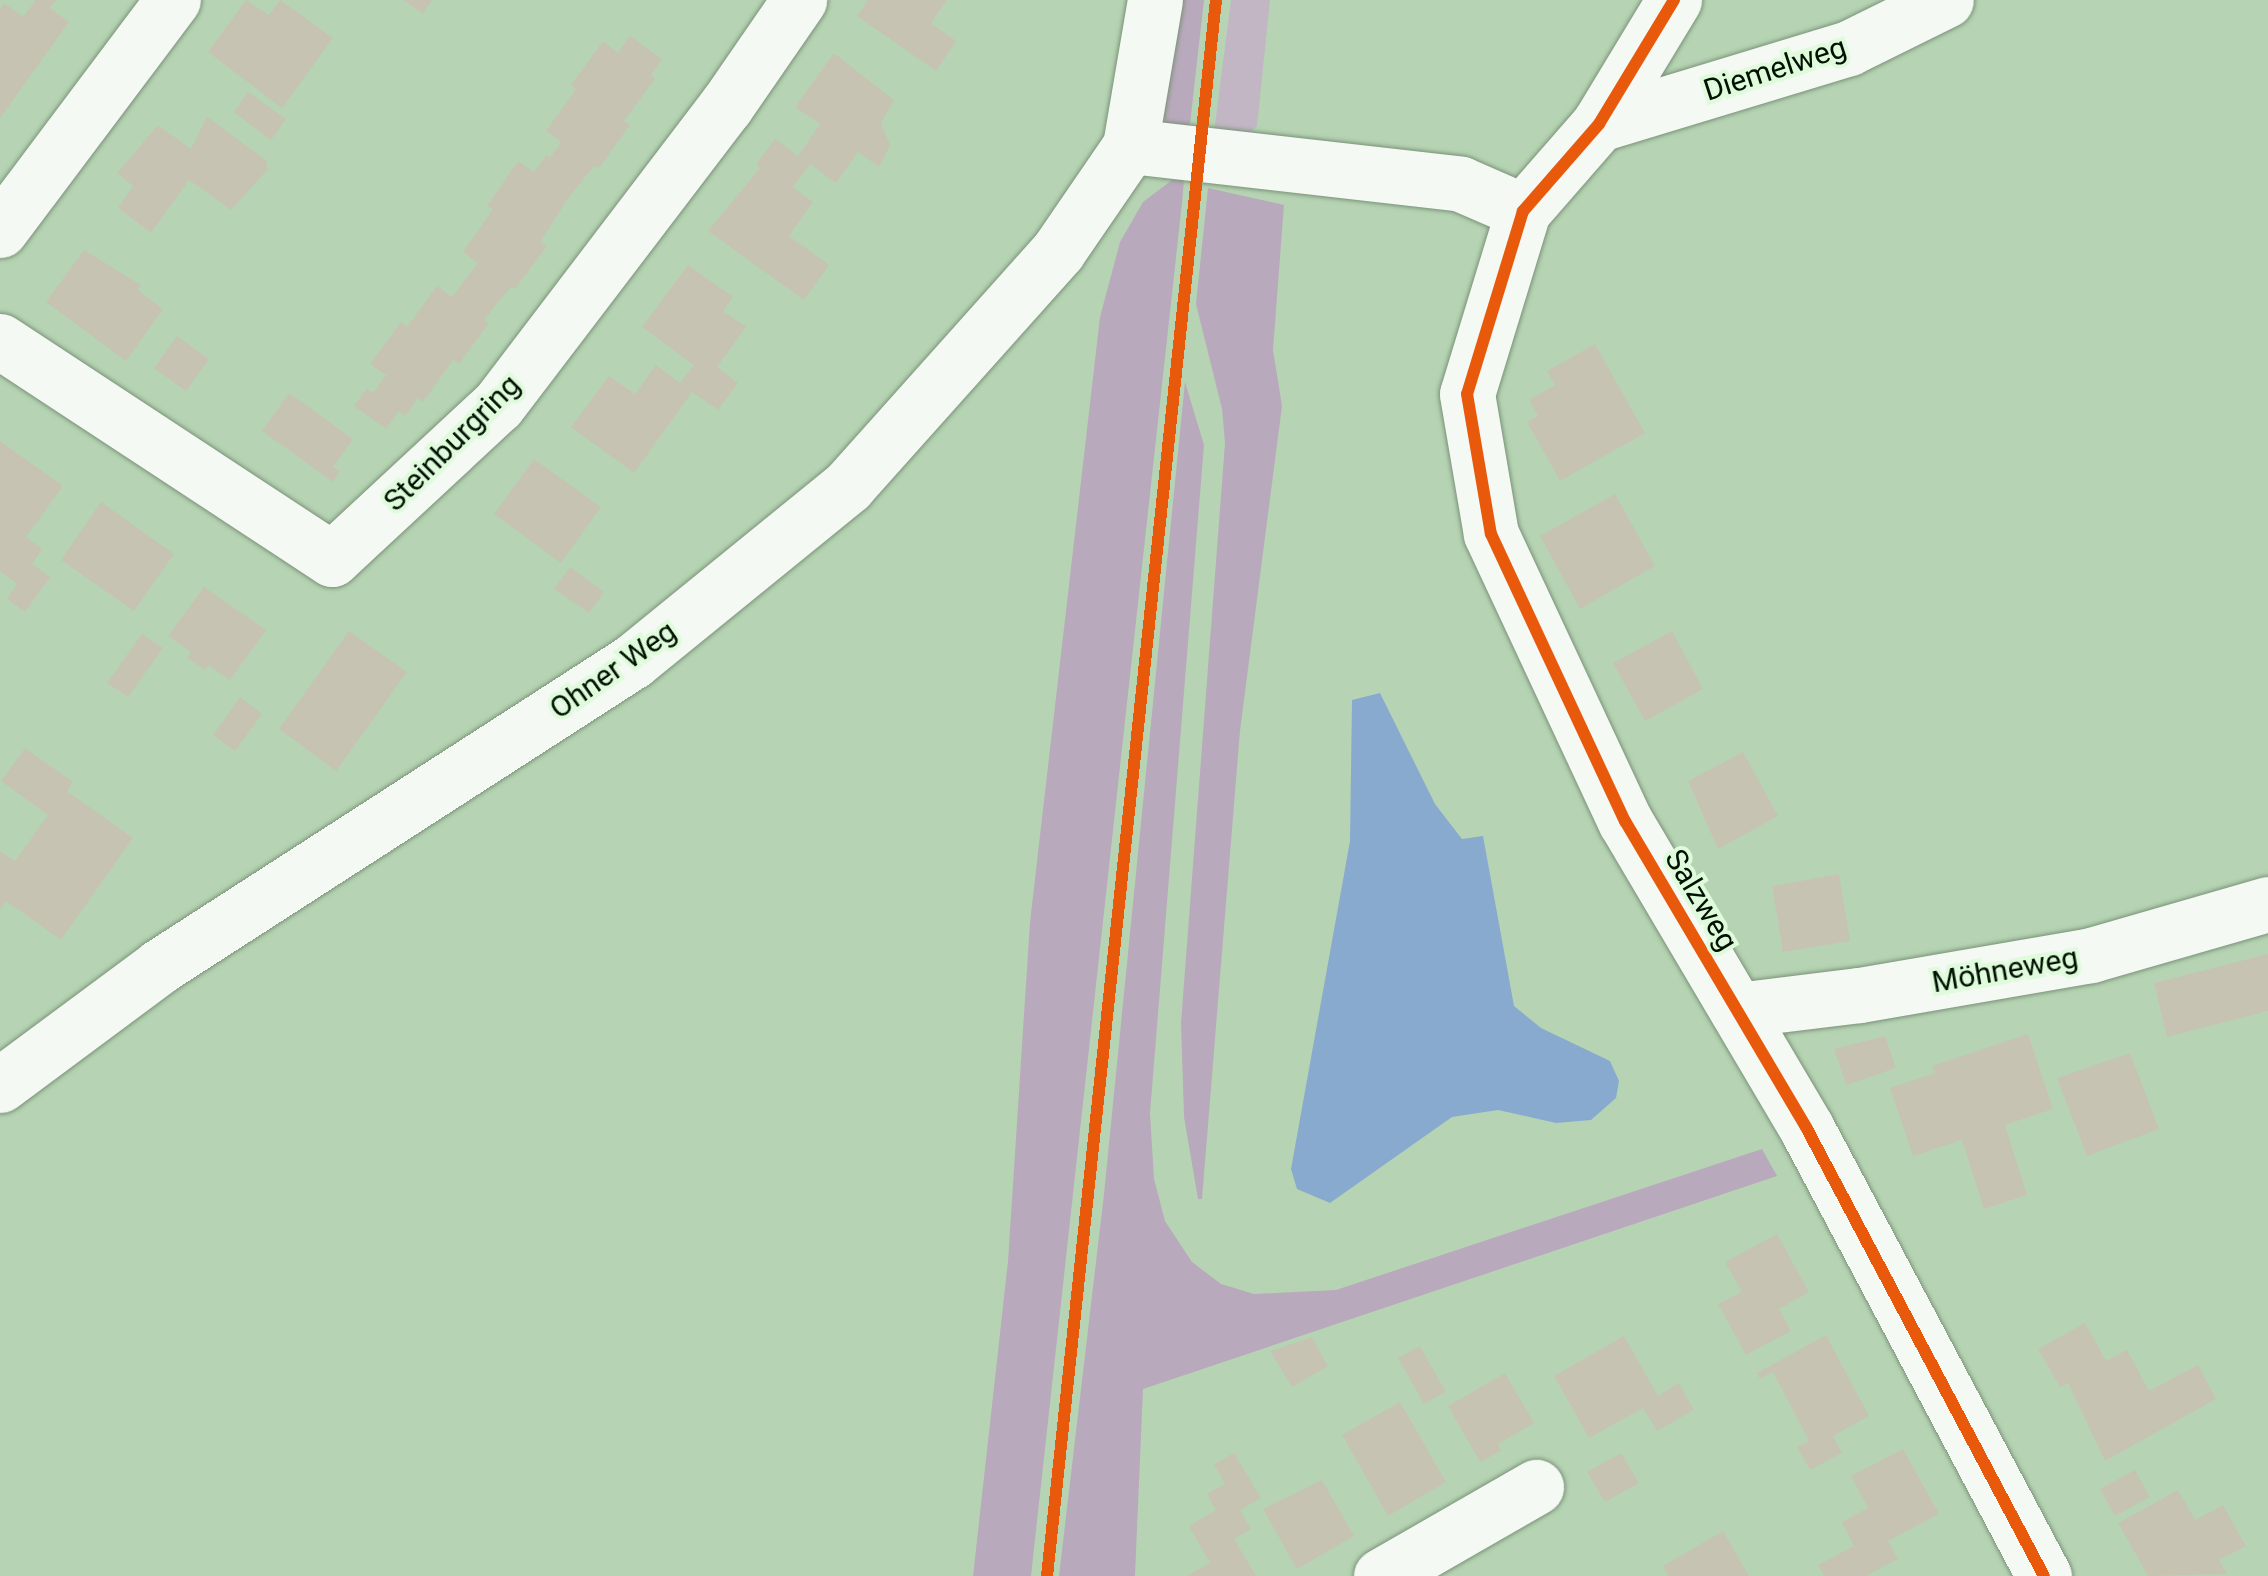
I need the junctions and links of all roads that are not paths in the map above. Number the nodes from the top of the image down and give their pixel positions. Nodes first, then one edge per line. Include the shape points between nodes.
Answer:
1 (173, 0) edge
2 (800, 0) edge
3 (1155, 0) edge
4 (1674, 0) edge
5 (1946, 0) edge
6 (1599, 124) junction
7 (1130, 146) junction
8 (1523, 210) junction
9 (0, 230) edge
10 (0, 342) edge
11 (2268, 904) edge
12 (1738, 1010) junction
13 (0, 1085) edge
14 (1536, 1487) dead end
15 (1381, 1576) edge
16 (2044, 1576) edge

1 - 9 street
2 - 10 street, Steinburgring via 498,406 332,559
3 - 7 street
4 - 6 street
5 - 6 street, Diemelweg via 1849,48
6 - 8 street
7 - 8 street via 1461,184
7 - 13 street, Ohner Weg via 1058,250 848,486 634,661 160,966
8 - 12 street, Salzweg via 1467,394 1492,534 1625,821
11 - 12 street, Möhneweg via 2091,954
12 - 16 street, Salzweg
14 - 15 street

